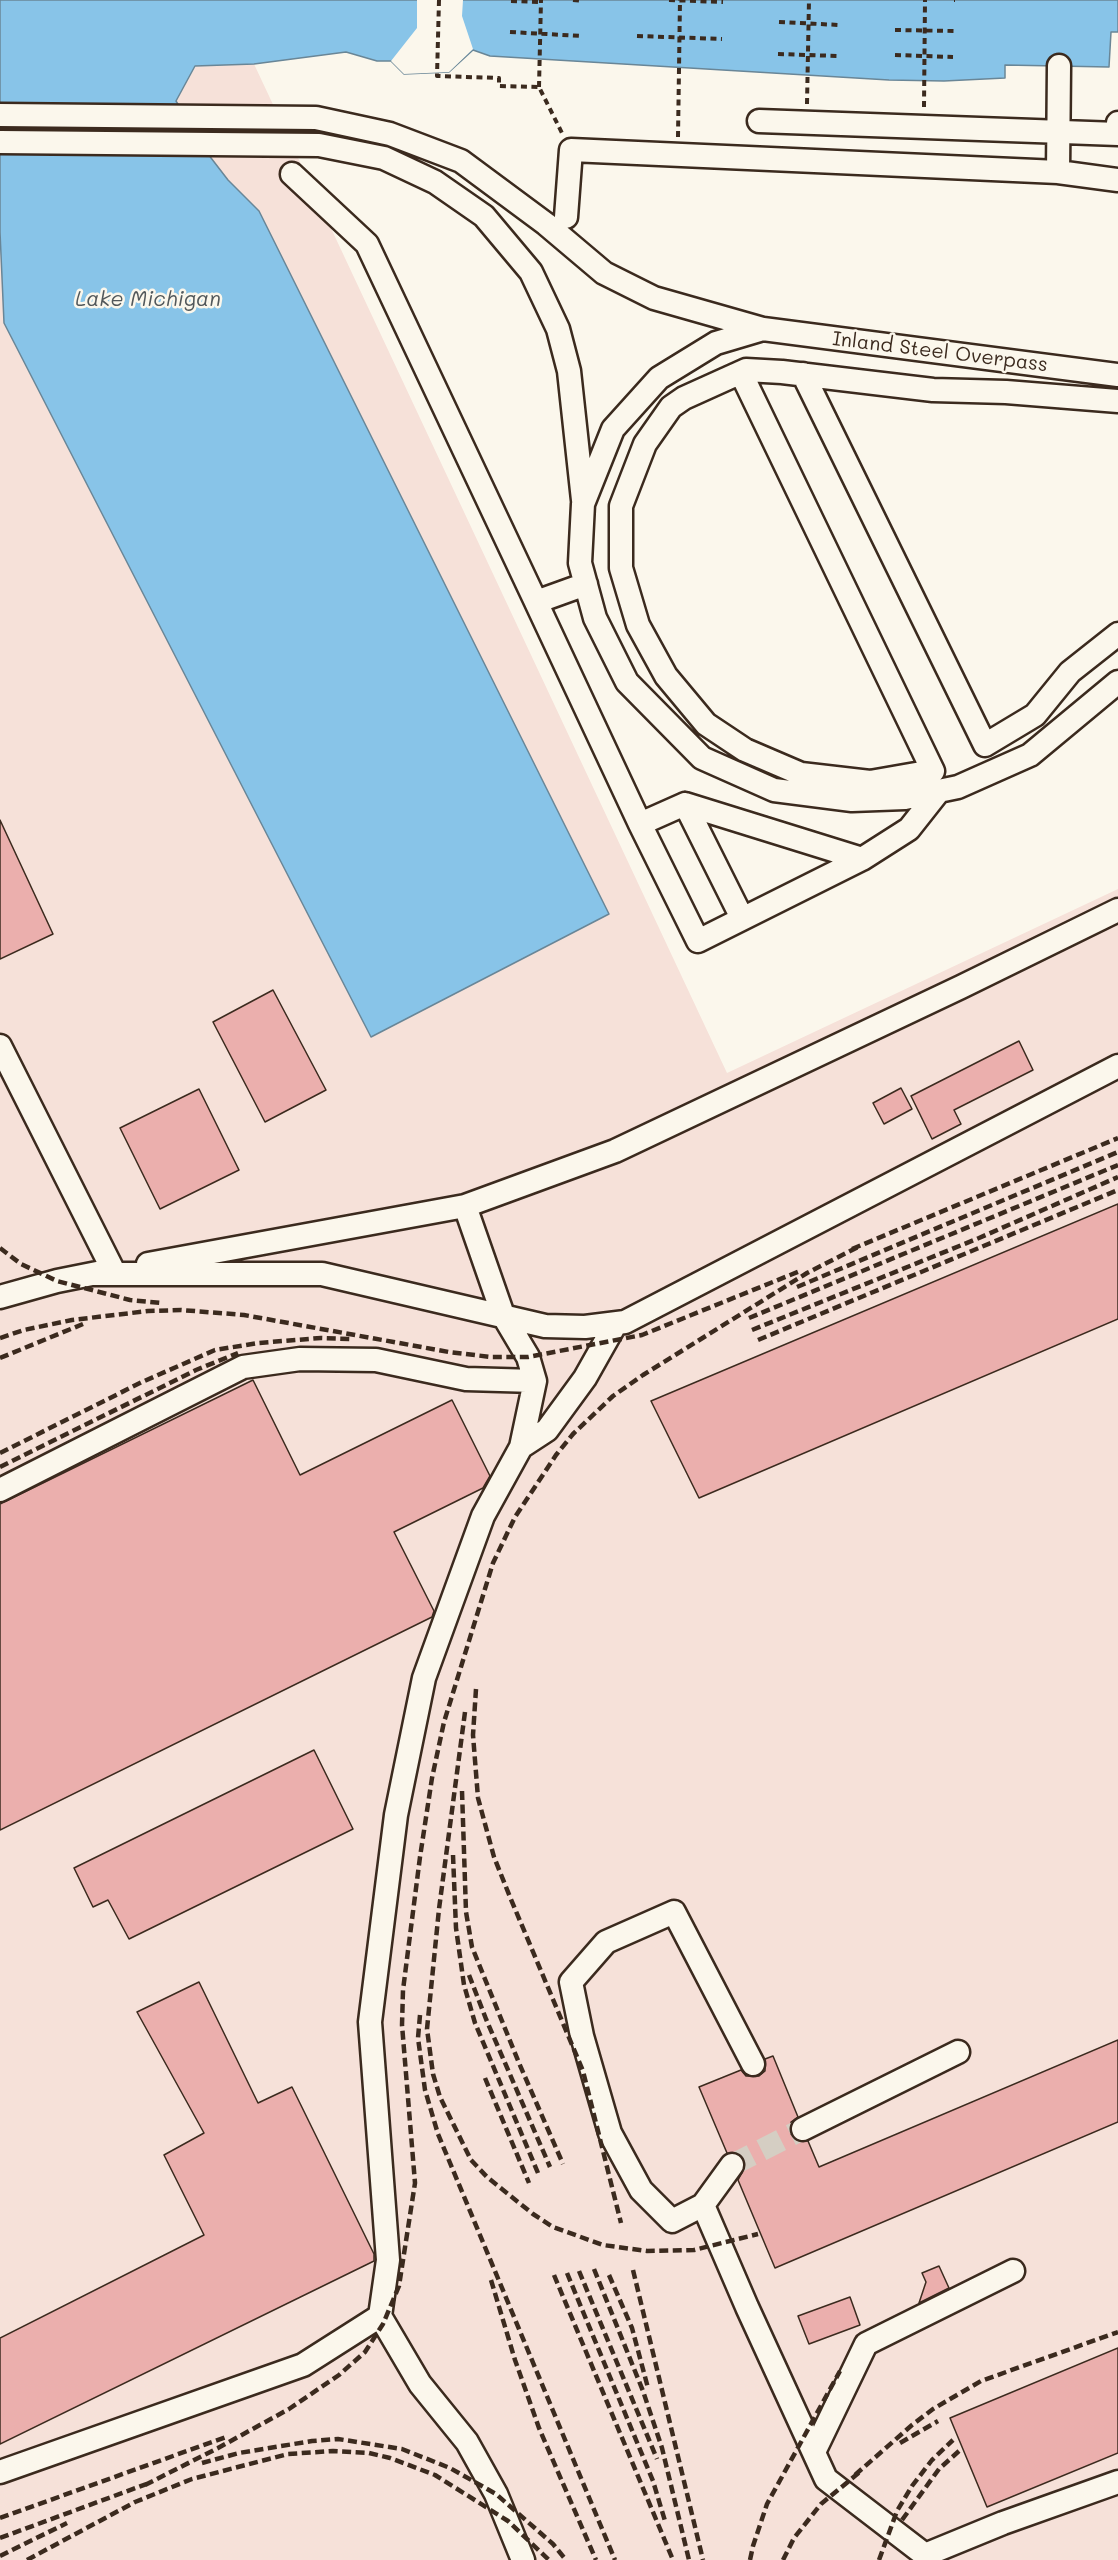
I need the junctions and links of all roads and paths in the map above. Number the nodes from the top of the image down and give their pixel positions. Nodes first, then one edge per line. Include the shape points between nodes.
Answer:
1 (439, 0) edge
2 (573, 0) edge
3 (669, 0) edge
4 (680, 0) edge
5 (809, 0) edge
6 (925, 0) edge
7 (511, 1) edge
8 (540, 1) edge
9 (583, 1) edge
10 (723, 2) dead end
11 (779, 22) dead end
12 (809, 24) junction
13 (839, 25) dead end
14 (895, 30) dead end
15 (925, 31) junction
16 (510, 32) dead end
17 (955, 32) dead end
18 (539, 33) junction
19 (582, 36) dead end
20 (637, 36) dead end
21 (679, 37) junction
22 (722, 39) dead end
23 (778, 54) dead end
24 (808, 54) junction
25 (895, 55) dead end
26 (838, 56) dead end
27 (925, 56) junction
28 (953, 57) dead end
29 (1059, 66) dead end
30 (539, 87) junction
31 (808, 94) dead end
32 (924, 96) dead end
33 (0, 116) edge
34 (759, 121) dead end
35 (1118, 123) edge
36 (1058, 131) junction
37 (0, 142) edge
38 (571, 150) junction
39 (677, 155) junction
40 (1058, 172) junction
41 (292, 174) dead end
42 (1118, 180) edge
43 (566, 217) dead end
44 (763, 329) junction
45 (1064, 368) junction
46 (741, 373) junction
47 (803, 374) junction
48 (1118, 375) edge
49 (1065, 396) junction
50 (1118, 401) edge
51 (584, 504) junction
52 (586, 584) junction
53 (536, 602) junction
54 (1118, 634) edge
55 (1118, 682) edge
56 (939, 791) junction
57 (685, 804) junction
58 (640, 824) junction
59 (862, 859) junction
60 (1118, 910) edge
61 (742, 918) junction
62 (0, 1046) edge
63 (1118, 1059) edge
64 (1118, 1066) edge
65 (1094, 1080) junction
66 (465, 1206) junction
67 (103, 1272) junction
68 (0, 1297) edge
69 (503, 1315) junction
70 (616, 1323) junction
71 (535, 1381) junction
72 (521, 1447) junction
73 (0, 1490) edge
74 (958, 2052) dead end
75 (753, 2064) dead end
76 (803, 2129) tunnel mouth
77 (732, 2165) tunnel mouth
78 (703, 2205) junction
79 (1013, 2271) dead end
80 (380, 2316) junction
81 (814, 2452) junction
82 (0, 2472) edge
83 (1118, 2482) edge
84 (923, 2558) edge
85 (523, 2560) edge

1 - 30 path via 437,76 499,78 499,86
2 - 9 path
3 - 4 path
4 - 10 path
4 - 21 path
5 - 12 path
6 - 15 path
7 - 8 path
8 - 18 path
11 - 12 path
12 - 13 path
12 - 24 path
14 - 15 path
15 - 17 path
15 - 27 path
16 - 18 path
18 - 19 path
18 - 30 path
20 - 21 path
21 - 22 path
21 - 39 path
23 - 24 path
24 - 26 path
24 - 31 path
25 - 27 path
27 - 28 path
27 - 32 path
29 - 36 street
30 - 38 path
33 - 44 street, Inland Steel Overpass via 316,118 390,134 461,161 604,273 654,298
34 - 36 street
35 - 36 street via 1118,134
36 - 40 street
37 - 51 street via 319,145 384,158 435,182 484,216 531,272 558,329 569,371
38 - 39 street
38 - 43 street
39 - 40 street
40 - 42 street
41 - 53 street via 367,244
44 - 45 street, Inland Steel Overpass
44 - 51 street, Inland Steel Overpass via 716,344 659,378 613,429
45 - 48 street, Inland Steel Overpass
45 - 49 street
46 - 46 street via 671,407 645,444 621,506 621,568 638,625 666,676 706,724 745,750 801,774 860,781 933,771
46 - 47 street via 746,370
47 - 49 street via 933,390
47 - 54 street via 985,745 1035,715 1070,672
49 - 50 street
51 - 52 street, Inland Steel Overpass via 580,563
52 - 53 street
52 - 56 street, Inland Steel Overpass via 594,618 627,682 702,758 774,790 852,800 905,798
53 - 58 street
55 - 56 street, Inland Steel Overpass via 1030,755 958,787
56 - 59 street via 909,829
57 - 58 street
57 - 59 street
57 - 61 street
58 - 61 street via 698,941
59 - 61 street
60 - 66 street via 615,1151
62 - 67 street
63 - 65 street
64 - 65 street
65 - 70 street via 625,1322
66 - 67 street
66 - 69 street
67 - 68 street
67 - 69 street via 322,1274
69 - 70 street via 545,1326
69 - 71 street via 528,1357
70 - 72 street via 585,1378 547,1430
71 - 72 street
71 - 73 street via 466,1379 376,1360 300,1359 243,1367
72 - 80 street via 483,1516 424,1678 396,1815 370,2022 388,2260
74 - 76 street
75 - 78 street via 674,1912 606,1942 571,1982 610,2133 641,2190 672,2221
77 - 78 street
78 - 81 street
79 - 81 street via 866,2343
80 - 82 street via 303,2365
80 - 85 street via 420,2384 468,2442 496,2494
81 - 84 street via 826,2479
83 - 84 street

